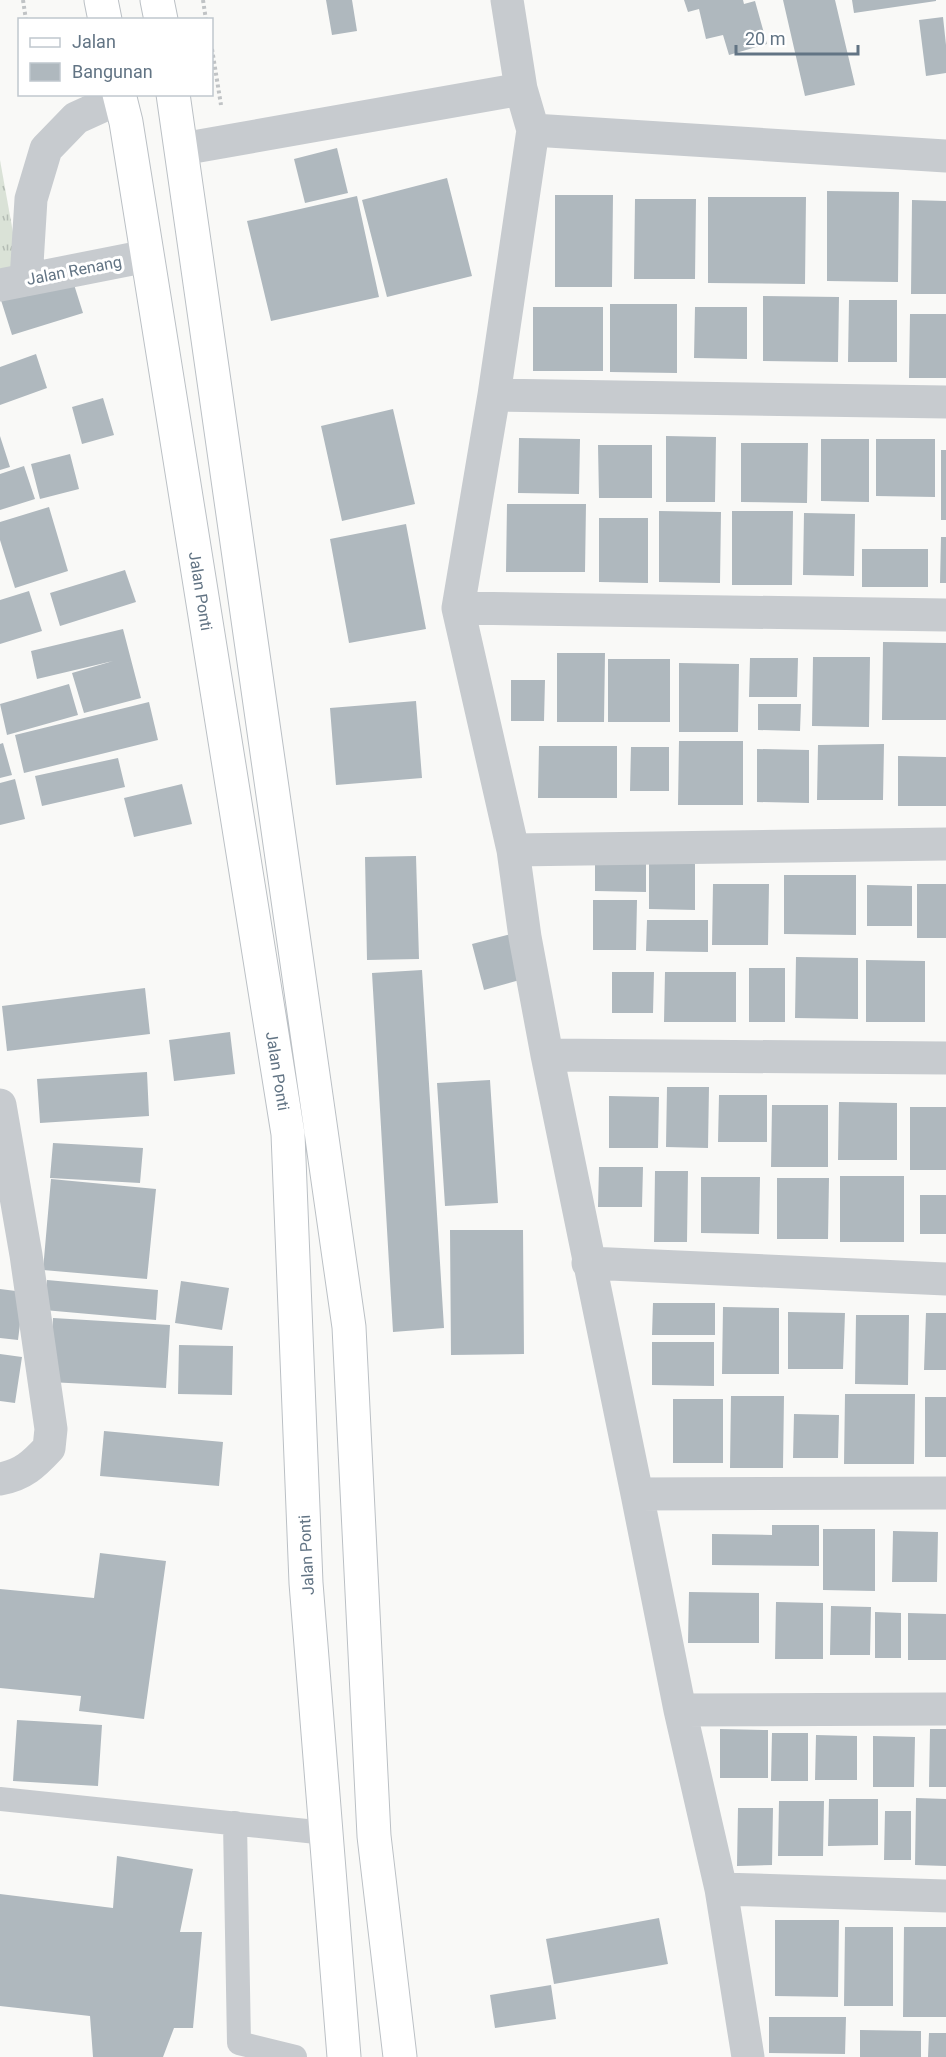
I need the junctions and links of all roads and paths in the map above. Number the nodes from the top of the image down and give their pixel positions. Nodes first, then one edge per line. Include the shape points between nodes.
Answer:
1 (23, 0) edge
2 (101, 0) edge
3 (157, 0) edge
4 (203, 0) edge
5 (507, 0) edge
6 (26, 18) edge
7 (105, 18) edge
8 (160, 18) edge
9 (206, 18) edge
10 (213, 55) edge
11 (521, 89) junction
12 (120, 96) edge
13 (173, 96) edge
14 (533, 130) junction
15 (228, 141) junction
16 (182, 150) junction
17 (946, 156) edge
18 (147, 256) junction
19 (13, 283) edge
20 (494, 395) junction
21 (946, 402) edge
22 (458, 608) junction
23 (946, 615) edge
24 (946, 844) edge
25 (513, 850) junction
26 (547, 1055) junction
27 (946, 1058) edge
28 (0, 1105) edge
29 (13, 1253) edge
30 (588, 1263) junction
31 (946, 1279) edge
32 (8, 1478) edge
33 (946, 1493) edge
34 (637, 1494) junction
35 (946, 1708) edge
36 (680, 1710) junction
37 (0, 1799) edge
38 (235, 1823) junction
39 (326, 1833) junction
40 (721, 1889) junction
41 (946, 1896) edge
42 (295, 2057) edge
43 (344, 2057) edge
44 (400, 2057) edge
45 (748, 2057) edge

1 - 6 path
2 - 7 main road
3 - 8 main road
4 - 9 path
5 - 11 street
10 - 15 path
11 - 14 street
11 - 15 street
12 - 18 main road, Jalan Ponti
12 - 19 street via 76,118 46,149
13 - 16 main road, Jalan Ponti
14 - 17 street
14 - 20 street
15 - 16 street
16 - 44 main road, Jalan Ponti via 349,1327 374,1836
18 - 19 street, Jalan Renang
18 - 39 main road, Jalan Ponti via 288,1134 306,1584
20 - 21 street
20 - 22 street
22 - 23 street
22 - 25 street
24 - 25 street
25 - 26 street
26 - 27 street
26 - 30 street
28 - 29 street
29 - 32 street via 51,1429 50,1448
30 - 31 street
30 - 34 street
33 - 34 street
34 - 36 street
35 - 36 street
36 - 40 street
37 - 38 lane
38 - 39 lane
38 - 42 lane via 239,2043
39 - 43 main road, Jalan Ponti
40 - 41 street
40 - 45 street

